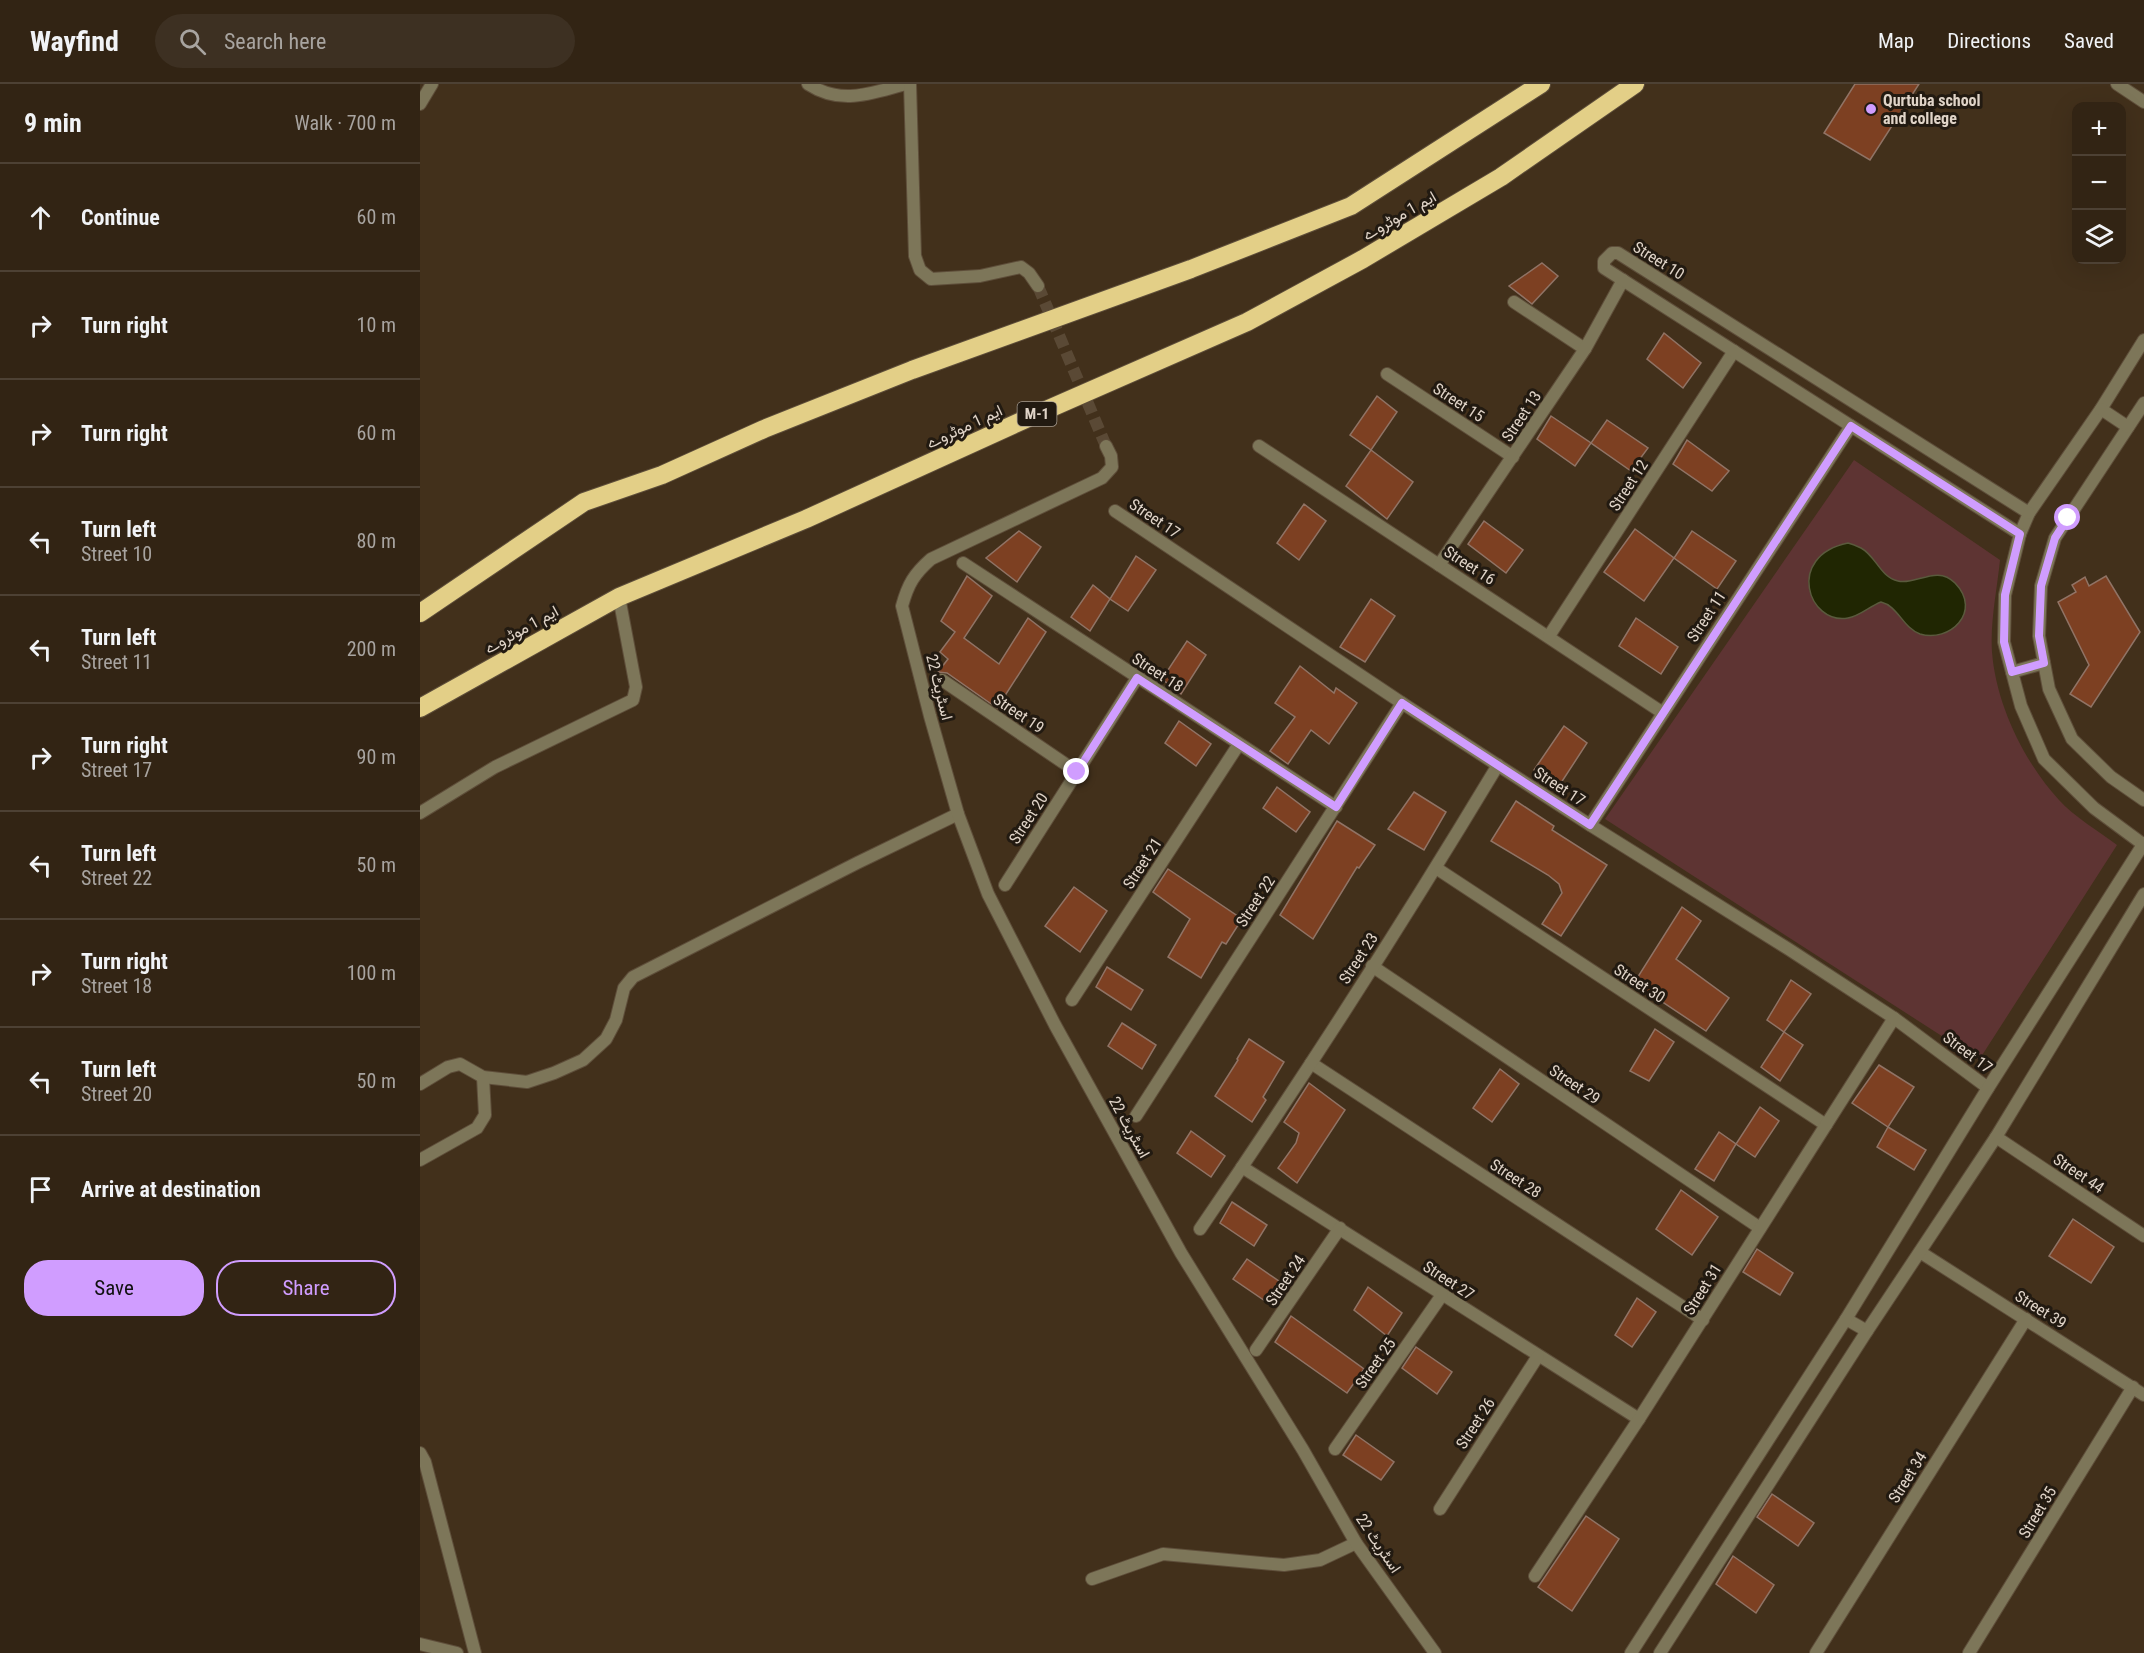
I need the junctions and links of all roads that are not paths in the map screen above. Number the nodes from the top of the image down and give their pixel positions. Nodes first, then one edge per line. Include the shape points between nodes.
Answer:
1 (432, 84) edge
2 (808, 84) edge
3 (908, 84) edge
4 (1541, 84) edge
5 (1635, 84) edge
6 (2117, 84) edge
7 (2144, 102) edge
8 (420, 104) edge
9 (1623, 280) junction
10 (1038, 286) tunnel mouth
11 (1514, 302) dead end
12 (2144, 340) edge
13 (1585, 349) junction
14 (1734, 351) junction
15 (1387, 374) dead end
16 (2144, 403) edge
17 (2101, 409) junction
18 (1851, 426) junction
19 (2128, 428) junction
20 (1106, 446) tunnel mouth
21 (1259, 446) dead end
22 (1513, 457) junction
23 (1115, 511) dead end
24 (2029, 513) junction
25 (2020, 534) junction
26 (963, 563) dead end
27 (1440, 566) junction
28 (620, 597) junction
29 (420, 613) edge
30 (1549, 636) junction
31 (2044, 663) junction
32 (2012, 672) junction
33 (1137, 678) junction
34 (942, 680) dead end
35 (1402, 703) junction
36 (420, 708) edge
37 (1663, 713) junction
38 (1239, 744) junction
39 (1498, 765) junction
40 (1077, 772) junction
41 (2144, 800) edge
42 (1336, 807) junction
43 (420, 813) edge
44 (958, 814) junction
45 (1590, 825) junction
46 (2144, 844) edge
47 (1436, 868) junction
48 (1005, 885) dead end
49 (2144, 894) edge
50 (1372, 966) junction
51 (1072, 1000) dead end
52 (1894, 1018) junction
53 (1311, 1063) junction
54 (483, 1077) junction
55 (420, 1084) edge
56 (1988, 1088) junction
57 (1136, 1116) dead end
58 (1826, 1125) junction
59 (1996, 1137) junction
60 (420, 1160) edge
61 (1242, 1167) junction
62 (1340, 1228) junction
63 (1760, 1228) junction
64 (1200, 1229) dead end
65 (2144, 1236) edge
66 (1920, 1252) junction
67 (1442, 1295) junction
68 (1846, 1319) junction
69 (2026, 1319) junction
70 (1703, 1320) junction
71 (1868, 1331) junction
72 (1256, 1350) dead end
73 (1538, 1356) junction
74 (2133, 1387) junction
75 (2144, 1395) edge
76 (1639, 1419) junction
77 (1335, 1449) dead end
78 (420, 1453) edge
79 (1440, 1509) dead end
80 (1356, 1543) junction
81 (1535, 1575) dead end
82 (1092, 1579) dead end
83 (420, 1644) edge
84 (457, 1653) edge
85 (475, 1653) edge
86 (1435, 1653) edge
87 (1631, 1653) edge
88 (1660, 1653) edge
89 (1816, 1653) edge
90 (1969, 1653) edge

1 - 8 street
2 - 3 street via 828,95 844,97
3 - 10 street via 915,256 920,270 931,279 980,276 1021,267
4 - 29 highway, ایم 1 موٹروے via 1352,207 912,370 662,475 584,502
5 - 28 highway, ایم 1 موٹروے / M-1 via 1501,177 1247,322 806,519
6 - 7 street
9 - 13 street, Street 13
9 - 14 street, Street 10
9 - 24 street, Street 10 via 1604,268 1604,261 1612,253
11 - 13 street
12 - 17 street
13 - 22 street, Street 13
14 - 18 street, Street 10
14 - 30 street, Street 12
15 - 22 street, Street 15
16 - 19 street
17 - 19 street
17 - 24 street
18 - 25 street, Street 10
18 - 37 street, Street 11
19 - 31 street via 2055,538 2041,586 2039,636
20 - 44 street, اسٹریٹ 22 via 1112,467 1102,477 931,559 915,573 906,591 902,606
21 - 27 street, Street 16
22 - 27 street, Street 13
23 - 35 street, Street 17
24 - 25 street
25 - 32 street via 2005,595 2004,642
26 - 33 street, Street 18
27 - 30 street, Street 16
28 - 36 highway, ایم 1 موٹروے / M-1
28 - 43 street via 636,687 633,700 495,767
30 - 37 street, Street 16
31 - 32 street
31 - 41 street via 2049,689 2072,739 2111,777
32 - 46 street via 2021,706 2044,759 2094,808
33 - 38 street, Street 18
33 - 40 street, Street 20
34 - 40 street, Street 19
35 - 39 street, Street 17
35 - 42 street, Street 22
37 - 45 street, Street 11
38 - 42 street, Street 18
38 - 51 street, Street 21
39 - 45 street, Street 17
39 - 47 street, Street 23
40 - 48 street, Street 20
42 - 57 street, Street 22
44 - 54 street via 633,977 624,988 616,1020 606,1039 583,1060 527,1082
44 - 80 street, اسٹریٹ 22 via 988,894 1055,1025 1181,1253
45 - 52 street, Street 17
46 - 56 street
47 - 50 street, Street 23
47 - 58 street, Street 30
49 - 59 street
50 - 53 street, Street 23
50 - 63 street, Street 29
52 - 56 street, Street 17
52 - 58 street, Street 31
53 - 61 street, Street 23
53 - 70 street, Street 28
54 - 55 street via 460,1064
54 - 60 street via 485,1115 477,1128
56 - 68 street
58 - 63 street, Street 31
59 - 65 street, Street 44
59 - 66 street
61 - 62 street, Street 27
61 - 64 street, Street 23
62 - 67 street, Street 27
62 - 72 street, Street 24
63 - 70 street, Street 31
66 - 69 street, Street 39
66 - 71 street
67 - 73 street, Street 27
67 - 77 street, Street 25
68 - 71 street
68 - 87 street
69 - 74 street, Street 39
69 - 89 street, Street 34
70 - 76 street, Street 31
71 - 88 street
73 - 76 street, Street 27
73 - 79 street, Street 26
74 - 75 street, Street 39
74 - 90 street, Street 35
76 - 81 street, Street 31
78 - 85 street
80 - 82 street via 1320,1560 1284,1565 1163,1554
80 - 86 street, اسٹریٹ 22
83 - 84 street

